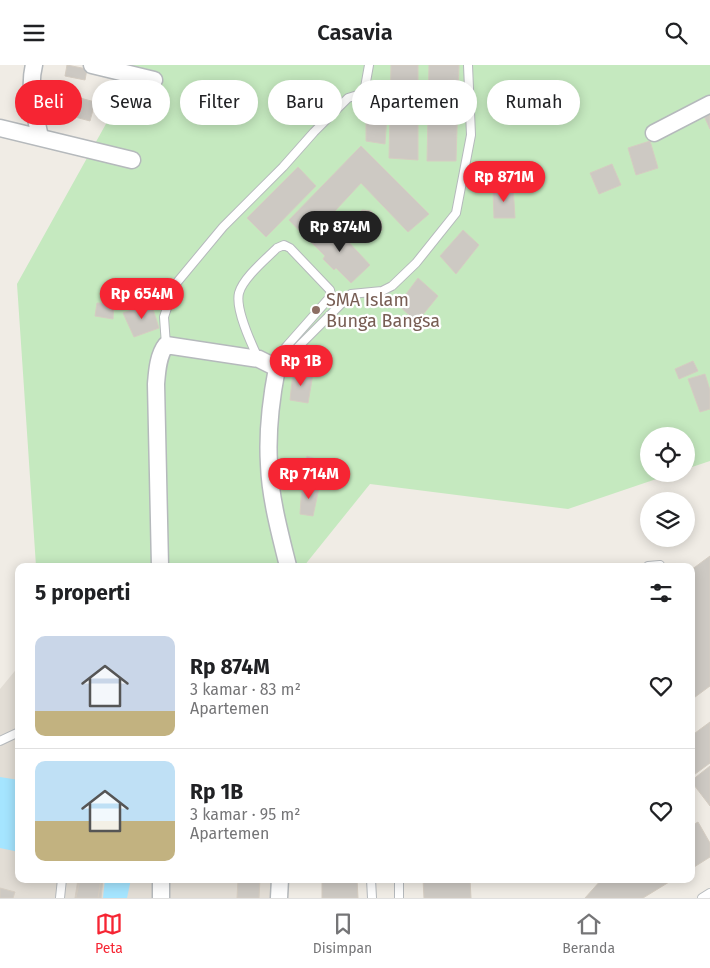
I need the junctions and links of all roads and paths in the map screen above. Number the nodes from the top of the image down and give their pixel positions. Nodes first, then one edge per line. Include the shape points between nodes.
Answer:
1 (34, 65) edge
2 (92, 65) edge
3 (369, 65) edge
4 (468, 65) edge
5 (154, 80) dead end
6 (710, 104) edge
7 (0, 128) edge
8 (654, 133) dead end
9 (40, 137) junction
10 (132, 159) dead end
11 (166, 345) junction
12 (269, 364) junction
13 (160, 563) edge
14 (287, 563) edge
15 (15, 735) edge
16 (0, 741) edge
17 (62, 883) edge
18 (161, 883) edge
19 (280, 883) edge
20 (371, 883) edge
21 (399, 883) edge
22 (710, 893) edge
23 (60, 898) edge
24 (161, 898) edge
25 (279, 898) edge
26 (372, 898) edge
27 (400, 898) edge
28 (702, 898) edge

1 - 9 street via 33,101
2 - 5 street
3 - 11 lane via 364,93 348,98 321,125 223,227 174,286 164,317
4 - 12 lane via 471,135 456,213 416,263 392,286 382,291 351,294
6 - 8 street
7 - 9 street
9 - 10 street
11 - 12 street
11 - 13 street via 157,369 156,385
12 - 12 lane via 240,313 239,294 247,280 277,248 284,245 290,247 330,290 331,296
12 - 14 street via 269,464
15 - 16 lane
17 - 23 lane
18 - 24 street
19 - 25 street
20 - 26 lane
21 - 27 lane
22 - 28 lane

